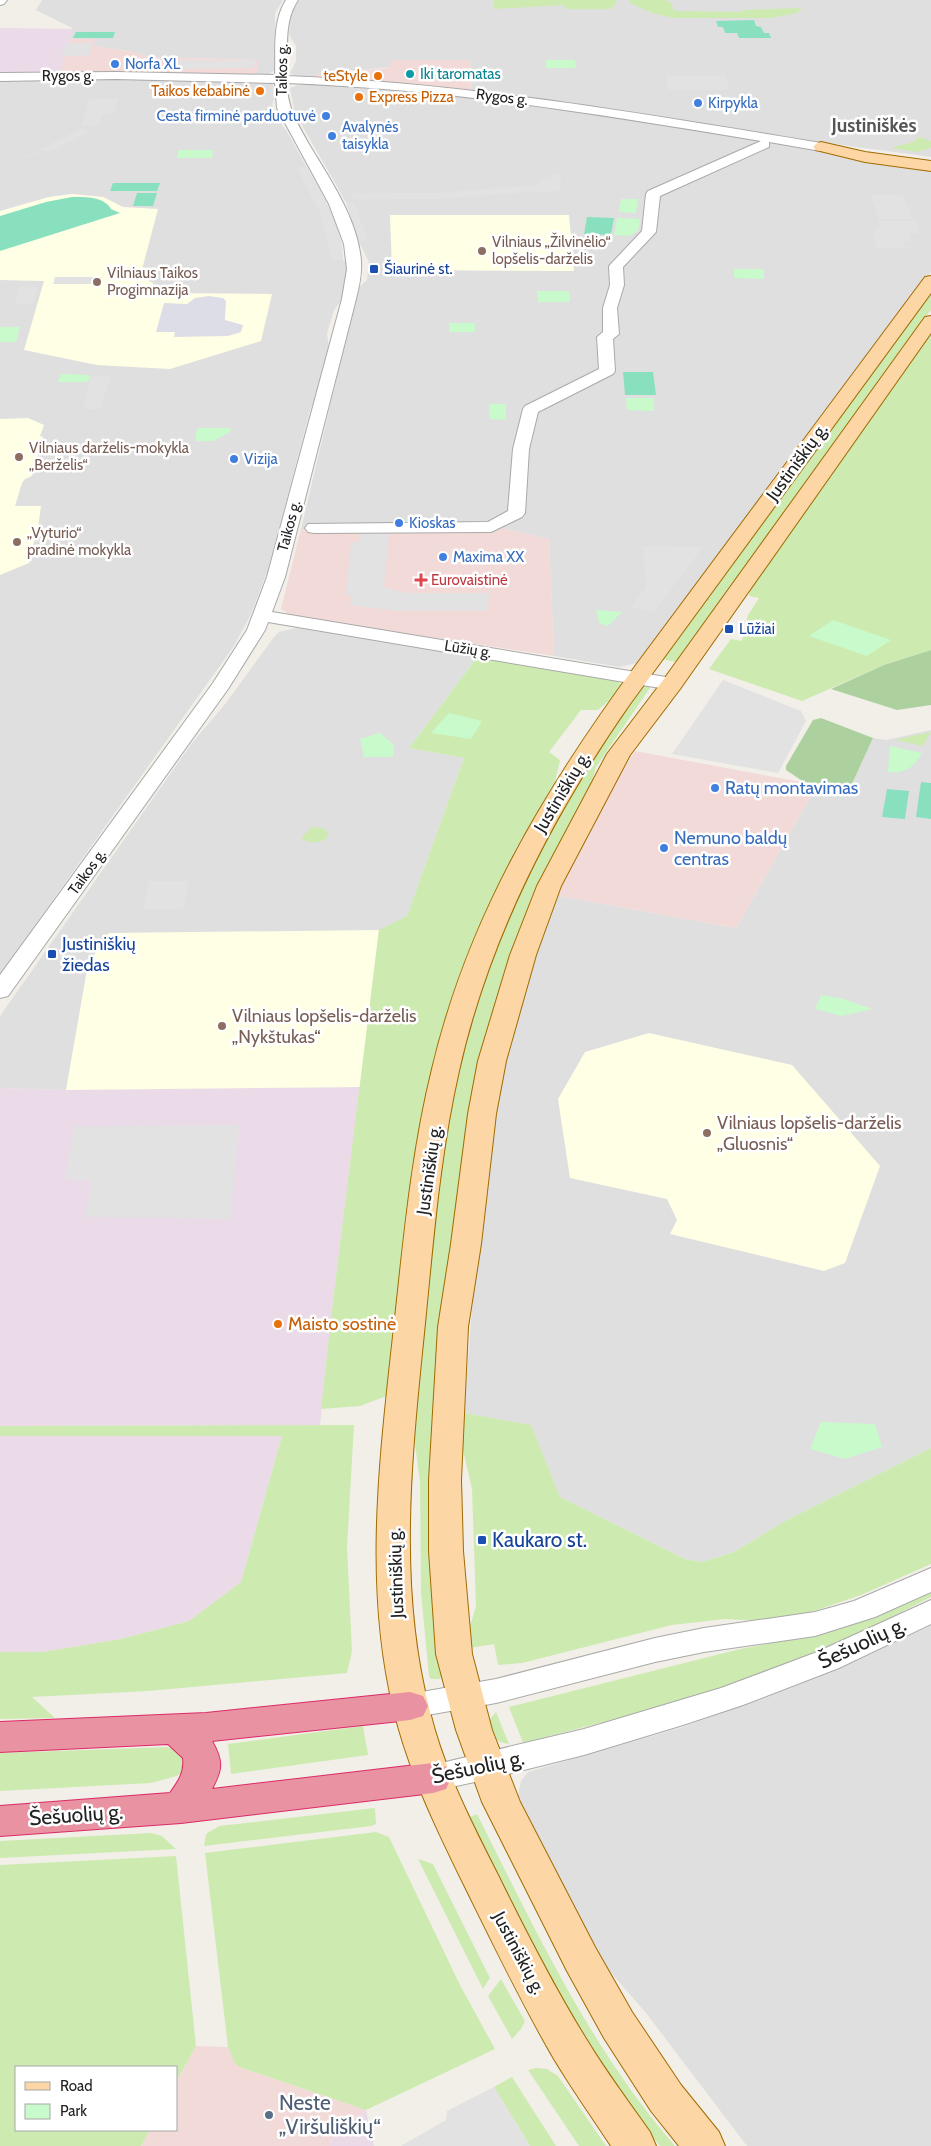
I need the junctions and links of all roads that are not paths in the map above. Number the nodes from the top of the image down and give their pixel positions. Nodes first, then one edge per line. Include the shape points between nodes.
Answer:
1 (292, 0) edge
2 (0, 77) edge
3 (282, 79) junction
4 (764, 144) dead end
5 (821, 147) junction
6 (931, 160) edge
7 (931, 166) edge
8 (931, 280) edge
9 (931, 321) edge
10 (314, 528) dead end
11 (263, 616) junction
12 (639, 677) junction
13 (672, 684) junction
14 (0, 991) edge
15 (931, 1579) edge
16 (931, 1611) edge
17 (464, 1697) junction
18 (410, 1706) junction
19 (174, 1728) junction
20 (0, 1737) edge
21 (487, 1767) junction
22 (433, 1778) junction
23 (181, 1808) junction
24 (0, 1821) edge
25 (636, 2146) edge
26 (704, 2146) edge

1 - 3 street, Taikos g. via 284,12 282,25
2 - 3 street, Rygos g.
3 - 5 street, Rygos g. via 423,88 520,99
3 - 11 street, Taikos g. via 283,108 342,218 354,268 330,373
4 - 10 street via 654,194 649,232 616,266 617,285 610,308 611,334 605,337 607,372 531,409 521,449 516,513 491,527
5 - 6 main road, Rygos g.
5 - 7 main road, Rygos g.
8 - 12 main road, Justiniškių g.
9 - 13 main road, Justiniškių g.
11 - 12 street, Lūžių g.
11 - 14 street, Taikos g. via 221,685
12 - 13 street, Lūžių g.
12 - 18 main road, Justiniškių g. via 587,750 542,822 506,895 458,1016 438,1104 394,1481 395,1592 401,1659
13 - 17 main road, Justiniškių g. via 619,754 549,886 523,955 492,1061 453,1326 445,1480 449,1598 454,1654
15 - 17 street, Šešuolių g. via 864,1608 815,1624 684,1644
16 - 21 street, Šešuolių g. via 829,1659 676,1716
17 - 18 street, Šešuolių g.
17 - 21 main road, Justiniškių g.
18 - 19 highway, Šešuolių g.
18 - 22 main road, Justiniškių g.
19 - 20 highway, Šešuolių g.
19 - 23 highway via 199,1749 203,1765
21 - 22 street, Šešuolių g.
21 - 26 main road, Justiniškių g. via 524,1852 618,2025 666,2098
22 - 23 highway, Šešuolių g.
22 - 25 main road, Justiniškių g. via 500,1919 563,2036
23 - 24 highway, Šešuolių g.

